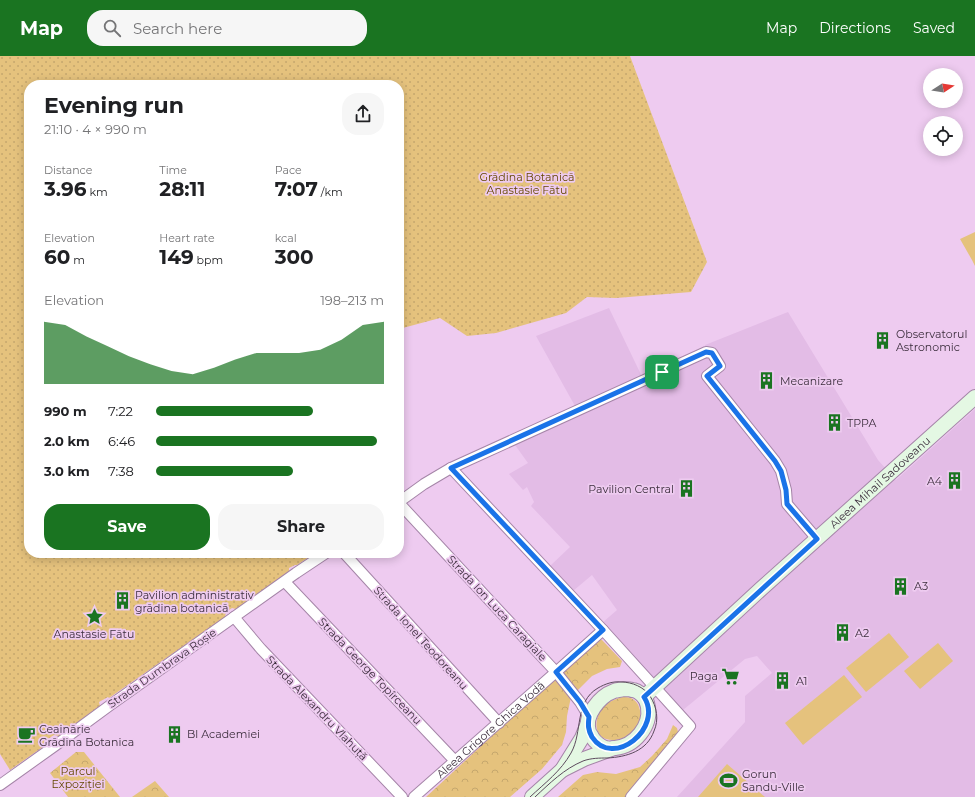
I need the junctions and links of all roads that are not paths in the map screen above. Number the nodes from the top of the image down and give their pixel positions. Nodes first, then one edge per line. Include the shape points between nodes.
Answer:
1 (975, 397) edge
2 (451, 468) junction
3 (404, 498) edge
4 (404, 507) edge
5 (817, 539) junction
6 (319, 558) edge
7 (349, 558) edge
8 (284, 582) junction
9 (234, 617) junction
10 (603, 630) junction
11 (556, 672) junction
12 (654, 687) junction
13 (644, 697) junction
14 (589, 720) junction
15 (498, 723) junction
16 (614, 748) junction
17 (455, 761) junction
18 (562, 770) junction
19 (0, 785) edge
20 (402, 797) edge
21 (414, 797) edge
22 (532, 797) edge
23 (631, 797) edge

1 - 5 main road, Aleea Mihail Sadoveanu
2 - 3 street
2 - 5 street via 706,352 712,353 720,366 707,376 775,461 781,471 787,504
2 - 10 street
4 - 11 street, Strada Ion Luca Caragiale
5 - 12 main road, Aleea Mihail Sadoveanu
6 - 8 street, Strada Dumbrava Roșie
7 - 15 street, Strada Ionel Teodoreanu
8 - 9 street, Strada Dumbrava Roșie
8 - 17 street, Strada George Topîrceanu
9 - 19 street, Strada Dumbrava Roșie
9 - 20 street, Strada Alexandru Vlahuță via 261,649
10 - 11 street, Aleea Grigore Ghica Vodă
10 - 12 street
11 - 14 street, Strada Ion Luca Caragiale via 580,702
11 - 15 street, Aleea Grigore Ghica Vodă
12 - 13 main road, Aleea Mihail Sadoveanu
12 - 23 street via 690,726
13 - 14 main road via 633,690 614,691 599,701 593,708
13 - 16 main road via 648,710 646,727 629,744
14 - 16 main road via 588,731 596,742 606,748
14 - 18 main road via 582,738
15 - 17 street, Aleea Grigore Ghica Vodă
16 - 18 main road
17 - 21 street, Aleea Grigore Ghica Vodă
18 - 22 main road

